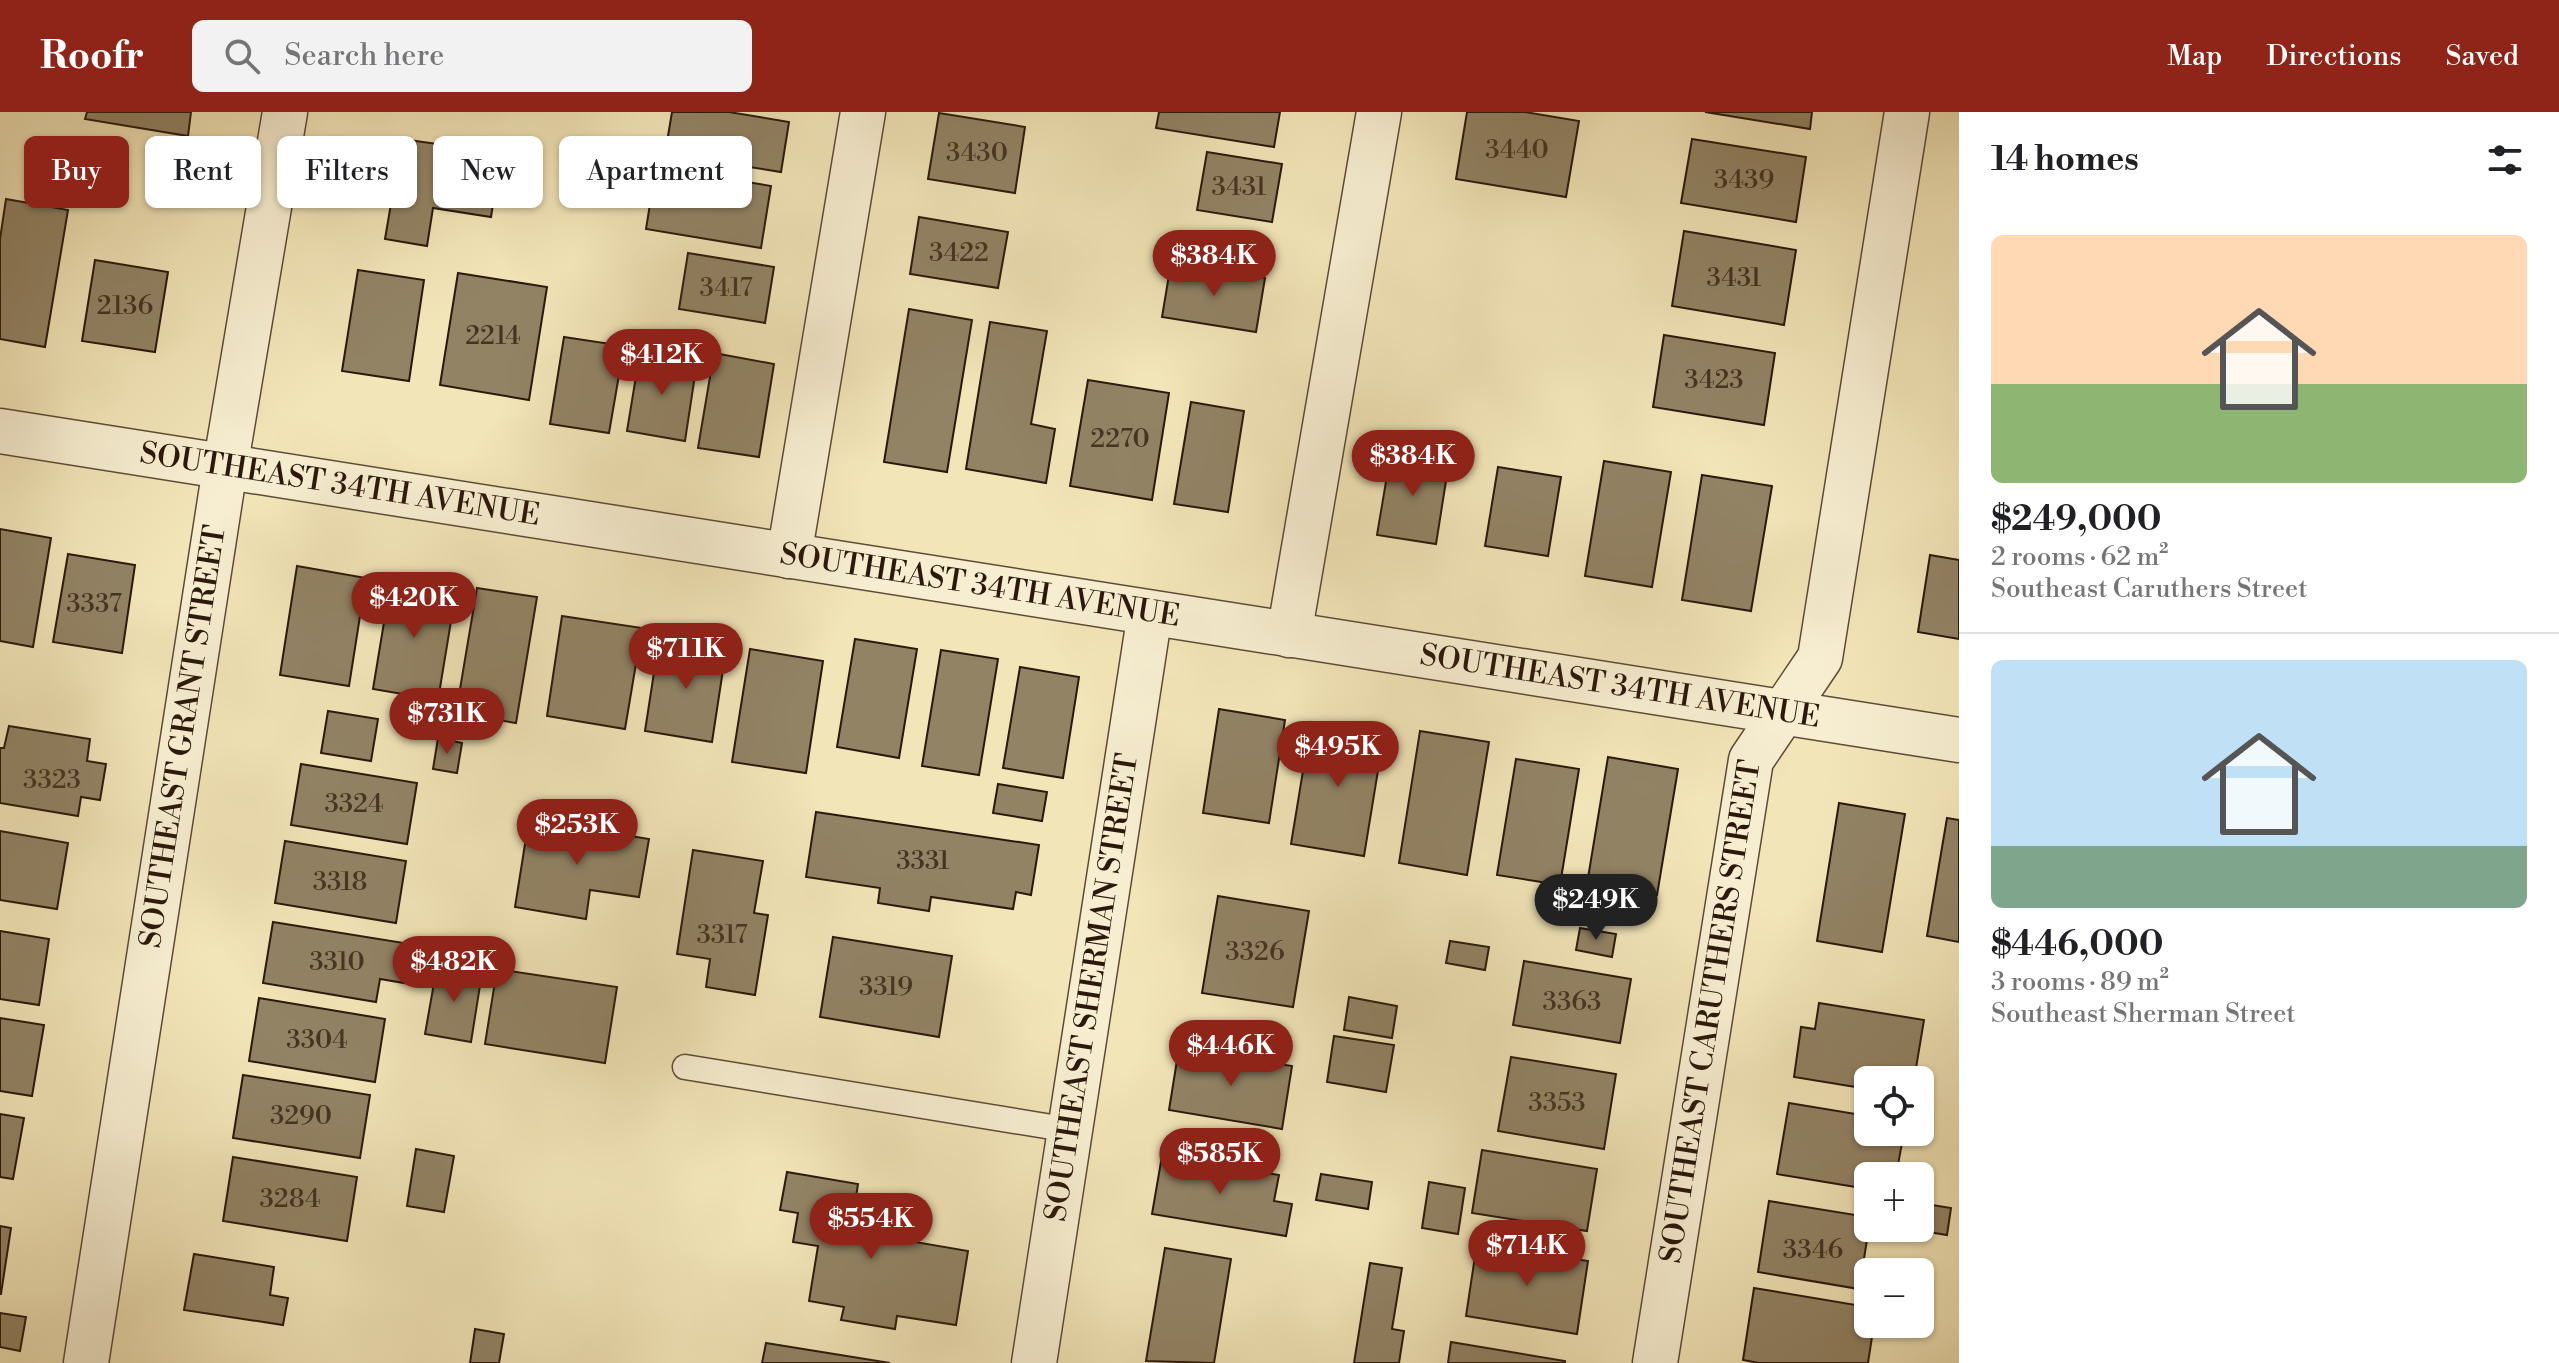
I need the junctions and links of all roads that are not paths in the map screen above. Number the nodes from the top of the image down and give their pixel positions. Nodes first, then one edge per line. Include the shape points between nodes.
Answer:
1 (285, 112) edge
2 (863, 112) edge
3 (1379, 112) edge
4 (1907, 112) edge
5 (0, 431) edge
6 (225, 468) junction
7 (789, 556) junction
8 (1150, 613) junction
9 (1289, 635) junction
10 (1782, 712) junction
11 (1959, 740) edge
12 (685, 1067) dead end
13 (1070, 1130) junction
14 (86, 1363) edge
15 (1034, 1363) edge
16 (1655, 1363) edge

1 - 6 street, SOUTHEAST GRANT STREET
2 - 7 street
3 - 9 street
4 - 10 street, SOUTHEAST CARUTHERS STREET via 1820,658
5 - 6 street, SOUTHEAST 34TH AVENUE
6 - 7 street, SOUTHEAST 34TH AVENUE
6 - 14 street, SOUTHEAST GRANT STREET
7 - 8 street, SOUTHEAST 34TH AVENUE
8 - 9 street, SOUTHEAST 34TH AVENUE
8 - 13 street, SOUTHEAST SHERMAN STREET
9 - 10 street, SOUTHEAST 34TH AVENUE
10 - 11 street, SOUTHEAST 34TH AVENUE
10 - 16 street, SOUTHEAST CARUTHERS STREET via 1751,760
12 - 13 lane
13 - 15 street, SOUTHEAST SHERMAN STREET

